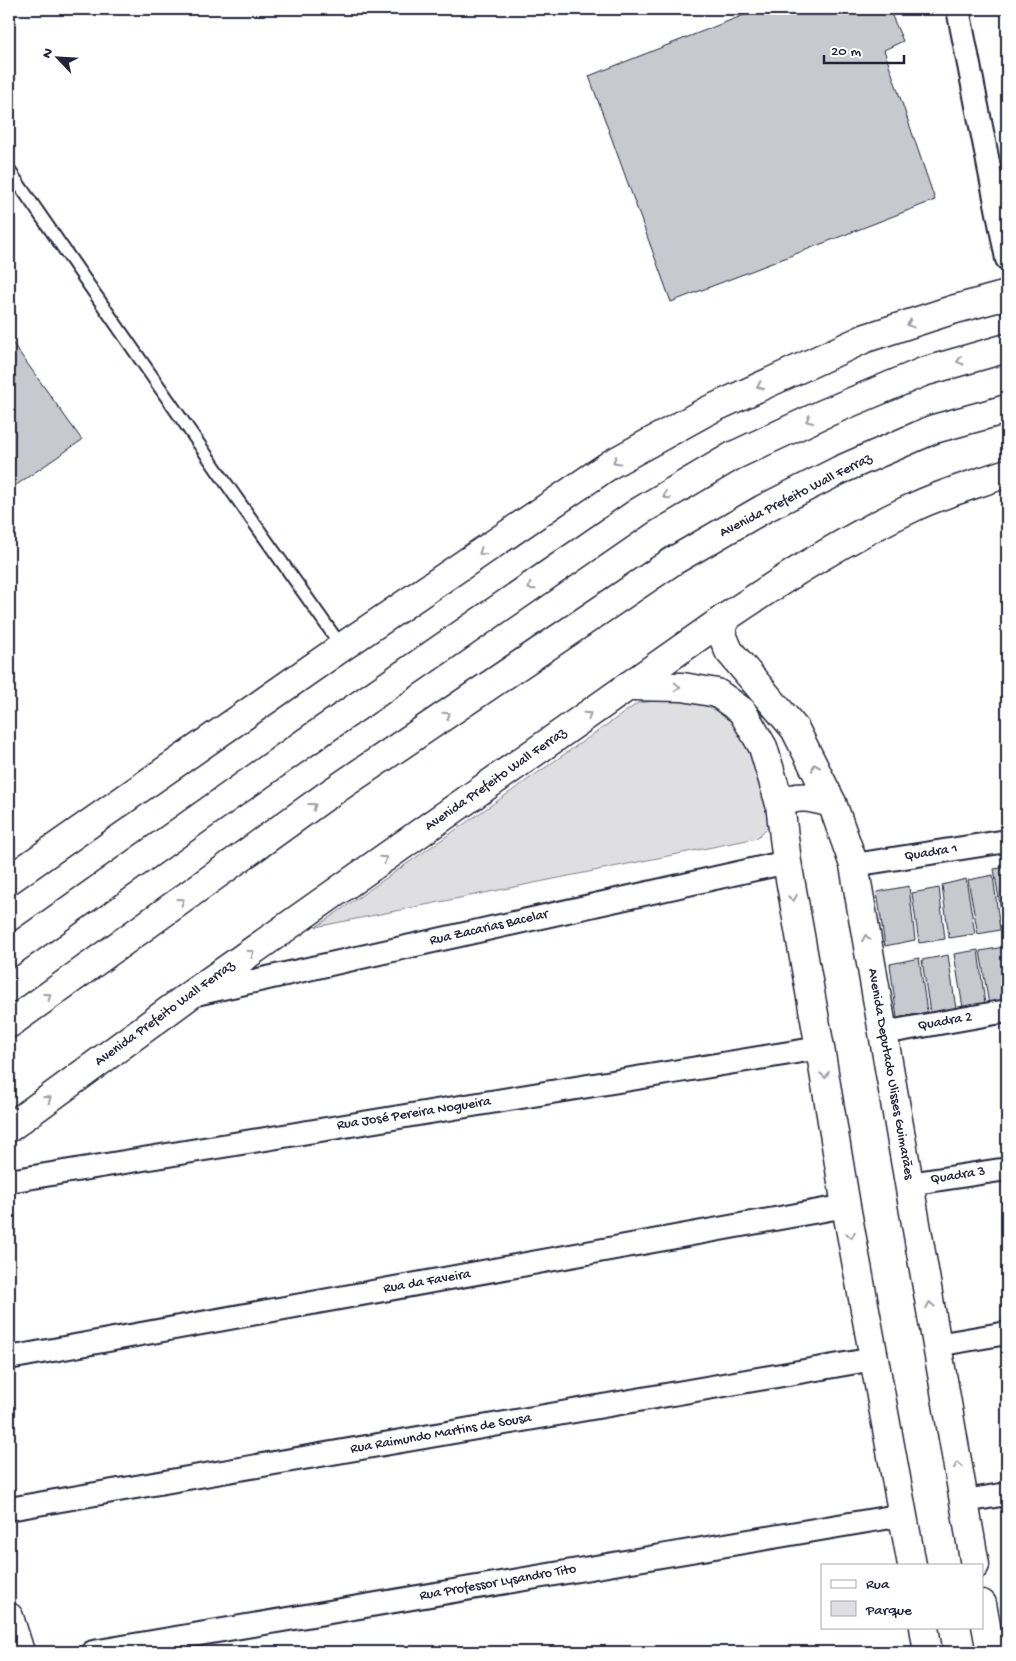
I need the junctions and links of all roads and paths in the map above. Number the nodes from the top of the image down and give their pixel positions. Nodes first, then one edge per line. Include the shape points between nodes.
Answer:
1 (958, 9) edge
2 (9, 170) edge
3 (1007, 259) edge
4 (1007, 295) edge
5 (1007, 348) edge
6 (1007, 409) edge
7 (1007, 473) edge
8 (725, 618) junction
9 (342, 648) junction
10 (628, 686) junction
11 (832, 803) junction
12 (780, 804) junction
13 (1007, 841) edge
14 (787, 862) junction
15 (854, 865) junction
16 (9, 880) edge
17 (9, 953) edge
18 (190, 995) junction
19 (1007, 1011) edge
20 (9, 1024) edge
21 (883, 1033) junction
22 (820, 1048) junction
23 (9, 1128) edge
24 (1007, 1169) edge
25 (9, 1181) edge
26 (909, 1184) junction
27 (846, 1206) junction
28 (1007, 1333) edge
29 (937, 1345) junction
30 (9, 1358) edge
31 (874, 1359) junction
32 (1007, 1494) edge
33 (964, 1501) junction
34 (9, 1509) edge
35 (903, 1514) junction
36 (912, 1564) edge
37 (976, 1564) edge
38 (984, 1616) edge
39 (9, 1617) edge
40 (924, 1628) edge
41 (20, 1652) edge
42 (93, 1652) edge
43 (928, 1652) edge
44 (990, 1652) edge

1 - 3 street
2 - 9 lane
4 -> 9 main road via 866,338 707,410 611,464
5 -> 17 main road via 923,372 823,414 733,456 640,511
20 -> 6 main road, Avenida Prefeito Wall Ferraz via 326,796 673,561 763,509 840,470 934,430
7 - 8 main road, Avenida Prefeito Wall Ferraz via 915,506 843,544
8 - 10 main road, Avenida Prefeito Wall Ferraz
11 -> 8 main road, Avenida Deputado Ulisses Guimarães via 795,729 729,651 721,632
9 - 16 main road
10 -> 12 main road via 683,687 717,693 742,711 763,747
18 -> 10 main road, Avenida Prefeito Wall Ferraz
11 - 12 main road via 797,796
11 - 15 main road, Avenida Deputado Ulisses Guimarães
12 - 14 main road
13 - 15 street, Quadra 1
14 - 18 street, Rua Zacarias Bacelar
14 -> 22 main road
21 -> 15 main road, Avenida Deputado Ulisses Guimarães
23 -> 18 main road, Avenida Prefeito Wall Ferraz
19 - 21 street, Quadra 2
21 - 26 main road, Avenida Deputado Ulisses Guimarães
22 - 25 street, Rua José Pereira Nogueira
22 -> 27 main road
24 - 26 street, Quadra 3
29 -> 26 main road, Avenida Deputado Ulisses Guimarães
27 - 30 street, Rua da Faveira
27 -> 31 main road
28 - 29 street
33 -> 29 main road, Avenida Deputado Ulisses Guimarães
31 - 34 street, Rua Raimundo Martins de Sousa
31 - 35 main road
32 - 33 street
33 - 37 main road, Avenida Deputado Ulisses Guimarães
35 - 36 main road
35 - 42 street, Rua Professor Lysandro Tito
38 - 44 main road
39 - 41 main road
40 - 43 main road

